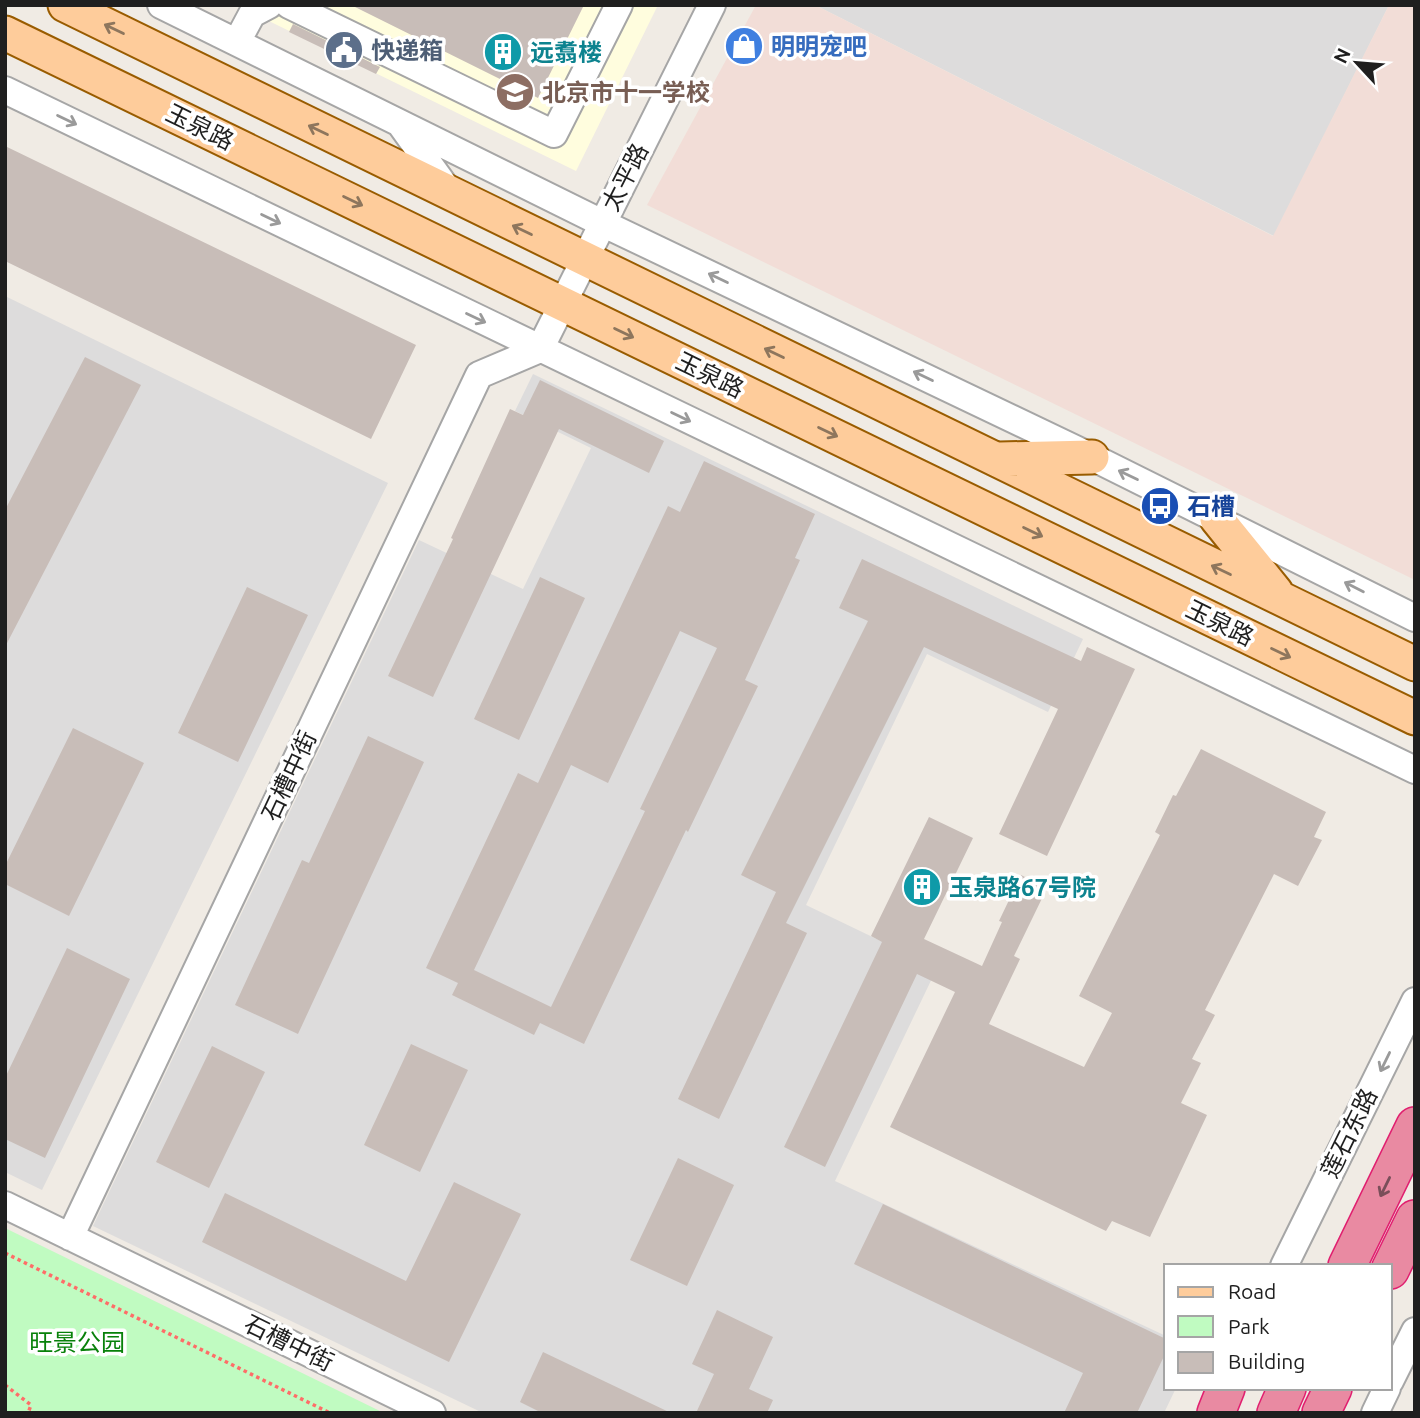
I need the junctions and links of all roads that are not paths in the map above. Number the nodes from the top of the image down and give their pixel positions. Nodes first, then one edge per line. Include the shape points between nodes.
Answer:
1 (65, 5) edge
2 (161, 5) edge
3 (289, 5) edge
4 (620, 5) edge
5 (712, 5) edge
6 (257, 8) edge
7 (5, 33) edge
8 (237, 43) junction
9 (5, 90) edge
10 (398, 122) junction
11 (451, 195) junction
12 (602, 223) junction
13 (584, 260) junction
14 (562, 303) junction
15 (540, 349) junction
16 (1092, 457) junction
17 (993, 459) junction
18 (1217, 519) junction
19 (1282, 600) junction
20 (1415, 618) edge
21 (1415, 664) edge
22 (1415, 718) edge
23 (1415, 770) edge
24 (1415, 1001) edge
25 (1415, 1126) edge
26 (5, 1205) edge
27 (1415, 1219) edge
28 (70, 1237) junction
29 (1285, 1264) edge
30 (1348, 1264) edge
31 (1392, 1266) edge
32 (1415, 1331) edge
33 (1392, 1377) edge
34 (1223, 1390) edge
35 (1286, 1390) edge
36 (1332, 1390) edge
37 (1386, 1390) edge
38 (432, 1413) edge
39 (1214, 1413) edge
40 (1276, 1413) edge
41 (1321, 1413) edge
42 (1375, 1413) edge

11 -> 1 main road, 玉泉路
2 - 8 street
3 - 4 street via 554,134
5 - 12 street, 太平路
6 - 8 street
7 -> 14 main road, 玉泉路
8 - 10 street
9 -> 15 street, 玉泉路
10 - 11 street
10 - 12 street
13 -> 11 main road, 玉泉路
12 - 13 street, 太平路
16 -> 12 street
13 - 14 street, 太平路
17 -> 13 main road, 玉泉路
14 - 15 street, 太平路
14 -> 22 main road, 玉泉路
15 -> 23 street, 玉泉路
15 - 28 street, 石槽中街 via 479,375
16 - 17 main road
18 -> 16 street
19 -> 17 main road, 玉泉路
18 - 19 main road
20 -> 18 street
19 - 21 main road, 玉泉路
24 -> 29 street, 莲石东路
25 -> 30 highway
26 - 28 street, 石槽中街
27 - 31 highway
28 - 38 street, 石槽中街
32 - 33 street
34 - 39 highway
35 - 40 highway
36 - 41 highway
37 - 42 street

